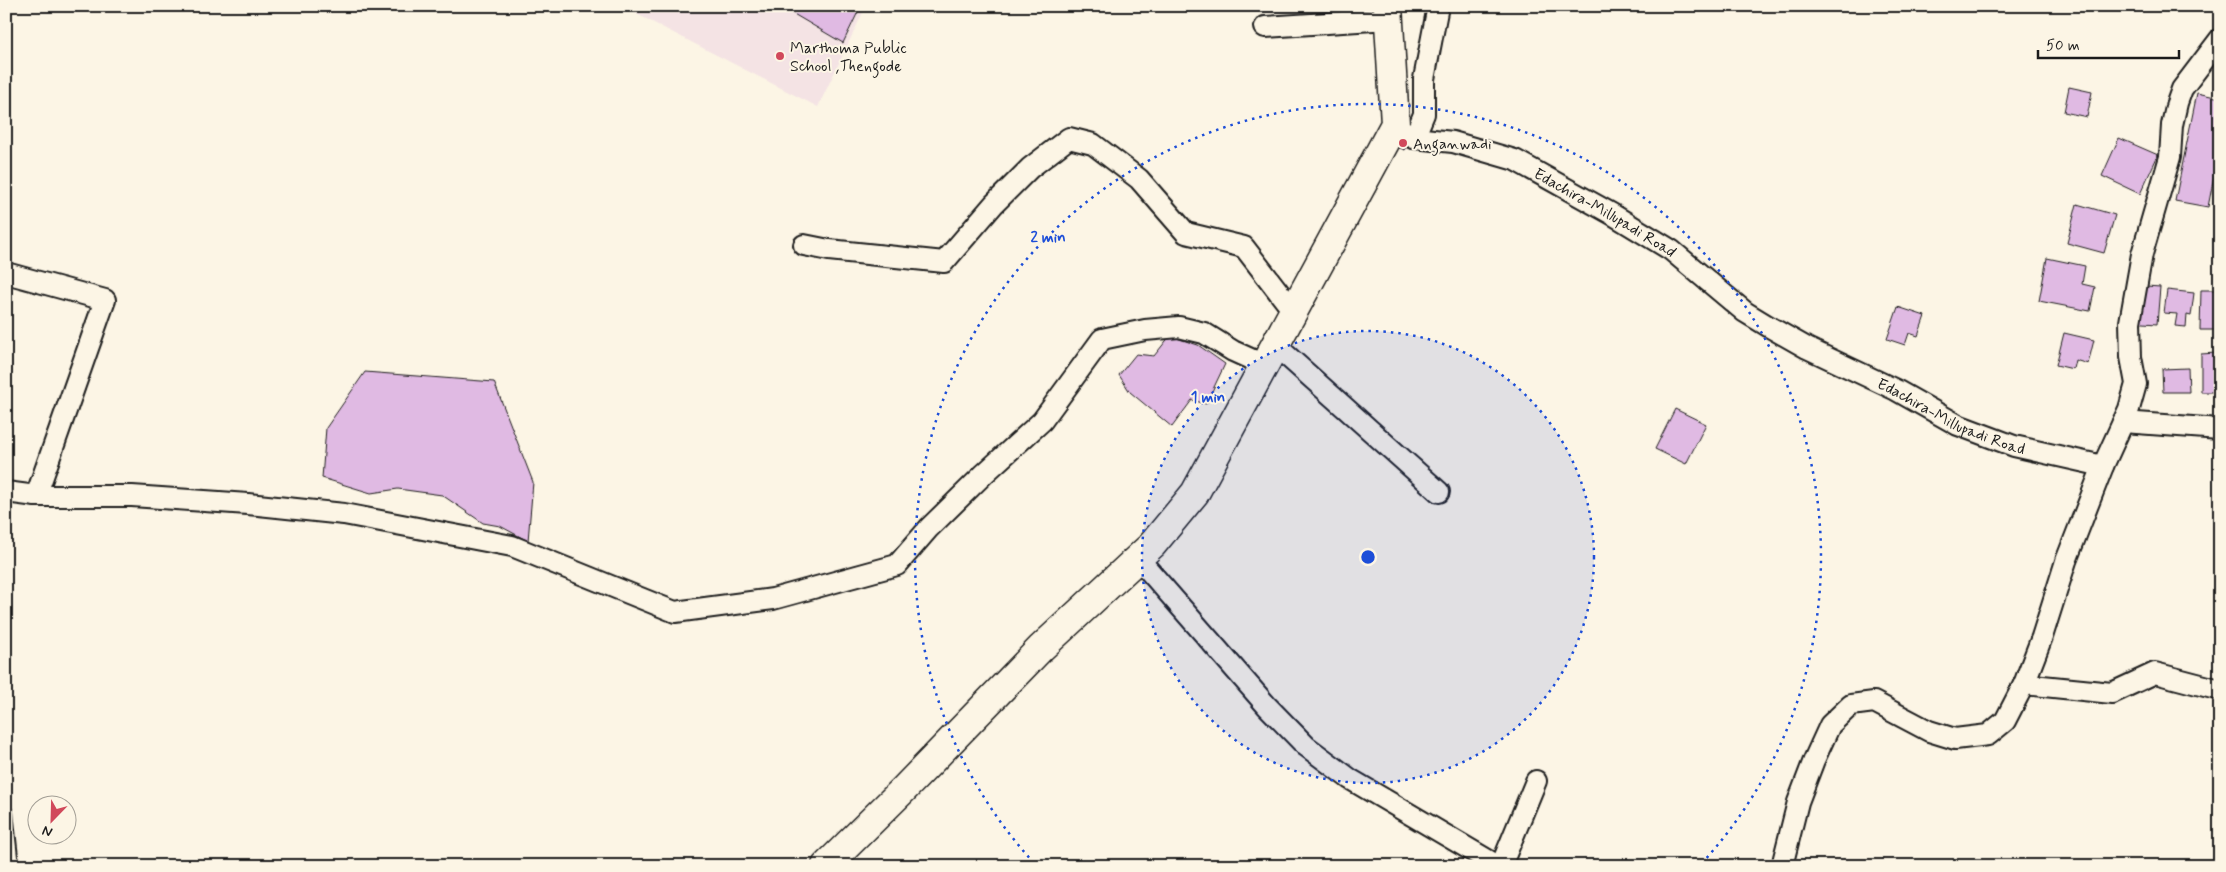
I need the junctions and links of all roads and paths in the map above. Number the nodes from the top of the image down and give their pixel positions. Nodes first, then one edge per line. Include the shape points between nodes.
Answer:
1 (1438, 6) edge
2 (1388, 13) edge
3 (1265, 27) dead end
4 (2220, 39) edge
5 (1404, 131) junction
6 (804, 245) dead end
7 (6, 273) edge
8 (1294, 312) junction
9 (1270, 355) junction
10 (2123, 422) junction
11 (2220, 429) edge
12 (2103, 466) junction
13 (6, 492) edge
14 (1439, 492) dead end
15 (36, 496) junction
16 (1138, 558) junction
17 (2024, 684) junction
18 (2220, 690) edge
19 (1536, 781) dead end
20 (7, 812) edge
21 (13, 866) edge
22 (826, 866) edge
23 (1499, 866) edge
24 (1782, 866) edge

1 - 5 street via 1424,80 1424,114
2 - 3 street
2 - 5 main road
4 - 10 street via 2182,89 2177,103 2170,157 2136,286 2129,335 2136,384
5 - 8 main road
5 - 12 street, Edachira-Millupadi Road via 1514,160 1671,250 1760,321 1807,348 1896,390 1958,426 2014,446
6 - 8 street via 944,262 1018,180 1069,138 1093,144 1139,179 1186,233 1244,247
7 - 15 street via 105,300
8 - 9 main road
9 - 14 street
9 - 15 street via 1234,351 1204,333 1179,327 1102,339 1042,421 984,474 897,565 773,599 675,612 512,546 344,514 132,496
9 - 16 main road via 1195,493
10 - 11 street
10 - 12 street
12 - 17 street
13 - 15 street
16 - 22 main road via 1041,648
16 - 23 street via 1306,746 1350,779
17 - 18 street via 2112,693 2155,673
17 - 24 street via 2005,721 1988,735 1955,739 1929,731 1874,702 1851,705 1830,725 1814,760 1798,802
19 - 23 street
20 - 21 lane

